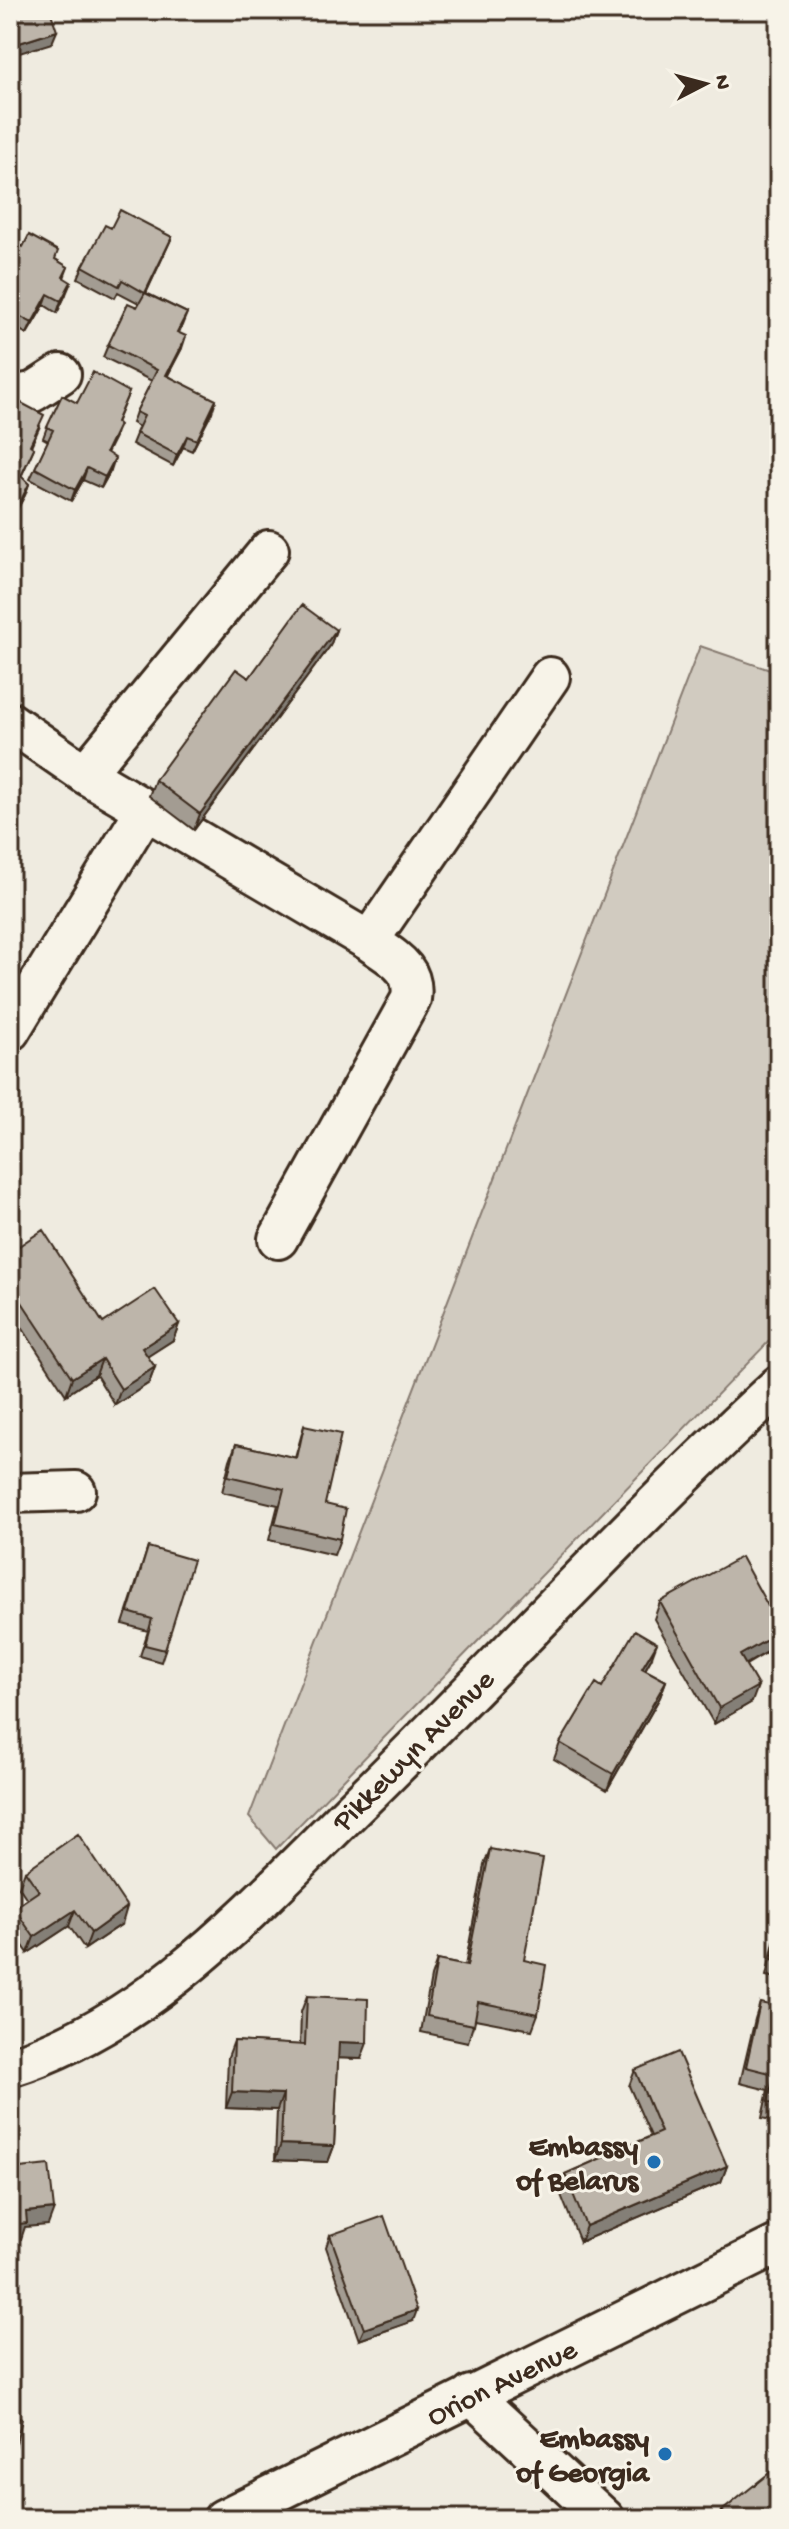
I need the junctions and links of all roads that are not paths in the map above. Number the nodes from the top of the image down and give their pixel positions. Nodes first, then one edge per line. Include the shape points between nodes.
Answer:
1 (61, 374) dead end
2 (10, 396) edge
3 (269, 550) dead end
4 (550, 677) dead end
5 (10, 722) edge
6 (85, 774) junction
7 (145, 810) junction
8 (369, 941) junction
9 (10, 1031) edge
10 (278, 1239) dead end
11 (779, 1385) edge
12 (76, 1491) dead end
13 (10, 1493) edge
14 (10, 2067) edge
15 (779, 2244) edge
16 (471, 2395) junction
17 (223, 2519) edge
18 (605, 2519) edge

1 - 2 street via 33,392
3 - 6 street
4 - 8 street
5 - 6 street
6 - 7 street
7 - 8 street
7 - 9 street
8 - 10 street via 407,970 413,984 411,999
11 - 14 street, Pikkewyn Avenue via 639,1517 253,1909 142,2000 75,2041
12 - 13 street
15 - 16 street, Orion Avenue
16 - 17 street, Orion Avenue
16 - 18 street

